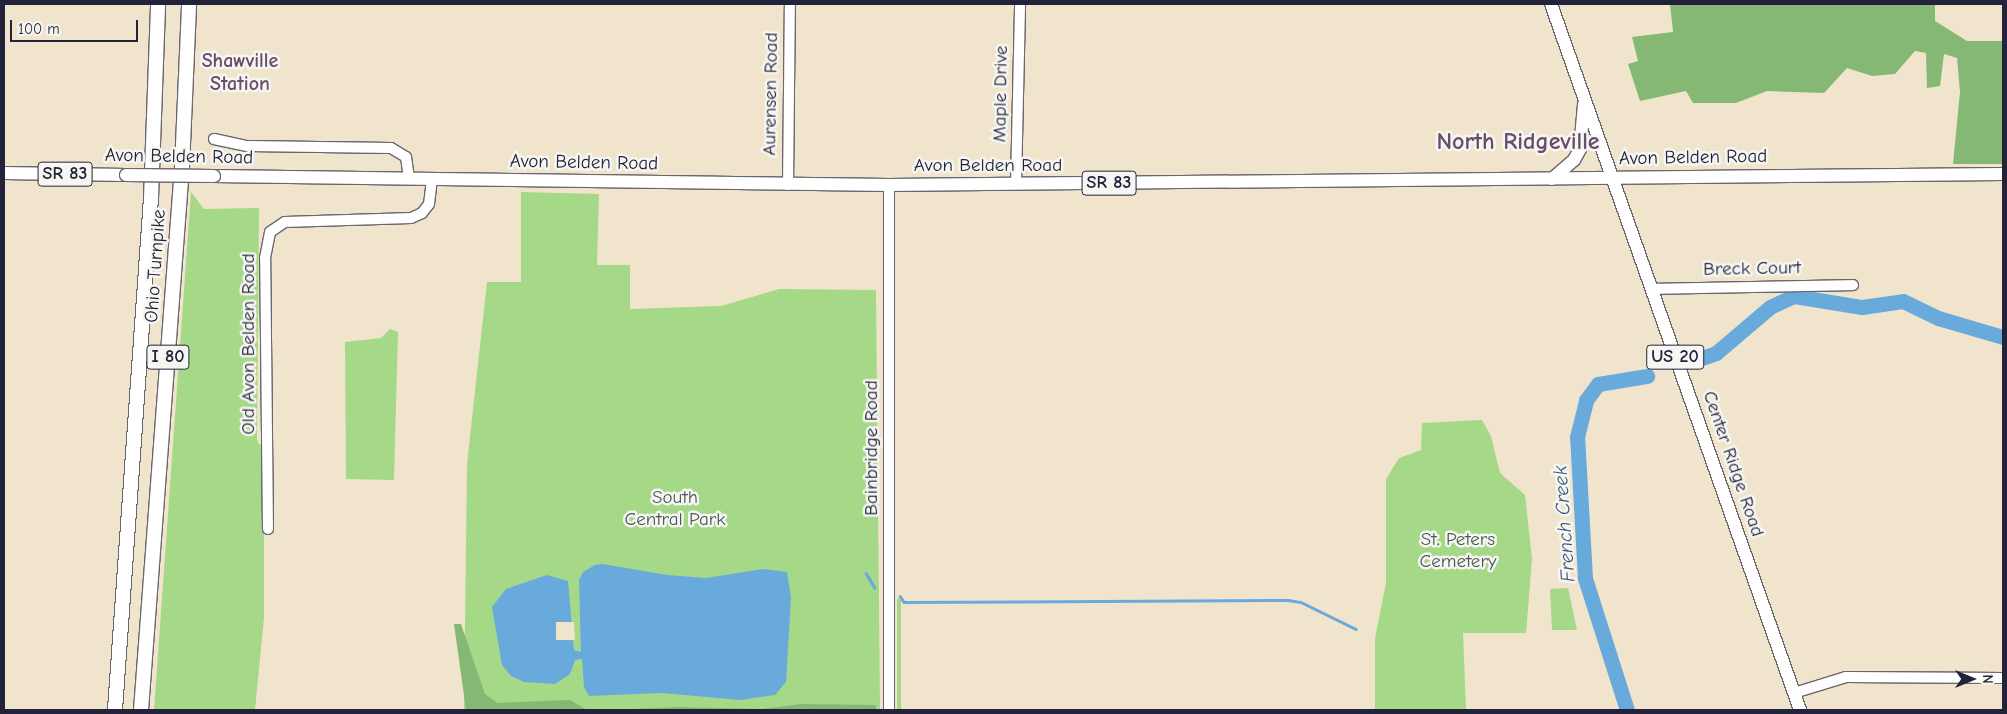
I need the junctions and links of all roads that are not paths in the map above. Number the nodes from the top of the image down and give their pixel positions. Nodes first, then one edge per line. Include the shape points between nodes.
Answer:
1 (158, 4) edge
2 (189, 4) edge
3 (790, 4) edge
4 (1020, 4) edge
5 (1551, 4) edge
6 (1584, 94) junction
7 (214, 139) dead end
8 (4, 173) edge
9 (2003, 174) edge
10 (409, 179) junction
11 (1552, 179) junction
12 (1614, 179) junction
13 (432, 180) junction
14 (1016, 184) junction
15 (788, 185) junction
16 (890, 185) junction
17 (1852, 285) dead end
18 (1652, 289) junction
19 (268, 529) dead end
20 (2003, 678) edge
21 (1794, 693) junction
22 (115, 710) edge
23 (141, 710) edge
24 (889, 710) edge
25 (1800, 710) edge

1 - 22 highway, Ohio Turnpike / I 80 via 151,198
2 - 23 highway, Ohio Turnpike / I 80 via 182,177
3 - 15 street, Aurensen Road
4 - 14 street, Maple Drive
5 - 6 main road, Center Ridge Road / US 20
6 - 11 main road via 1580,149 1574,160
6 - 12 main road, Center Ridge Road / US 20
7 - 10 street via 248,146 391,148 406,157
8 - 10 main road, Avon Belden Road / SR 83, bridge
9 - 12 main road, Avon Belden Road / SR 83
10 - 13 main road, Avon Belden Road / SR 83
11 - 12 main road, Avon Belden Road / SR 83
11 - 14 main road, Avon Belden Road / SR 83
12 - 18 main road, Center Ridge Road / US 20
13 - 15 main road, Avon Belden Road / SR 83
13 - 19 street, Old Avon Belden Road via 429,204 422,213 410,218 285,222 270,232 266,258
14 - 16 main road, Avon Belden Road / SR 83
15 - 16 main road, Avon Belden Road / SR 83
16 - 24 street, Bainbridge Road
17 - 18 street, Breck Court
18 - 21 main road, Center Ridge Road / US 20
20 - 21 street via 1846,677
21 - 25 main road, Center Ridge Road / US 20

